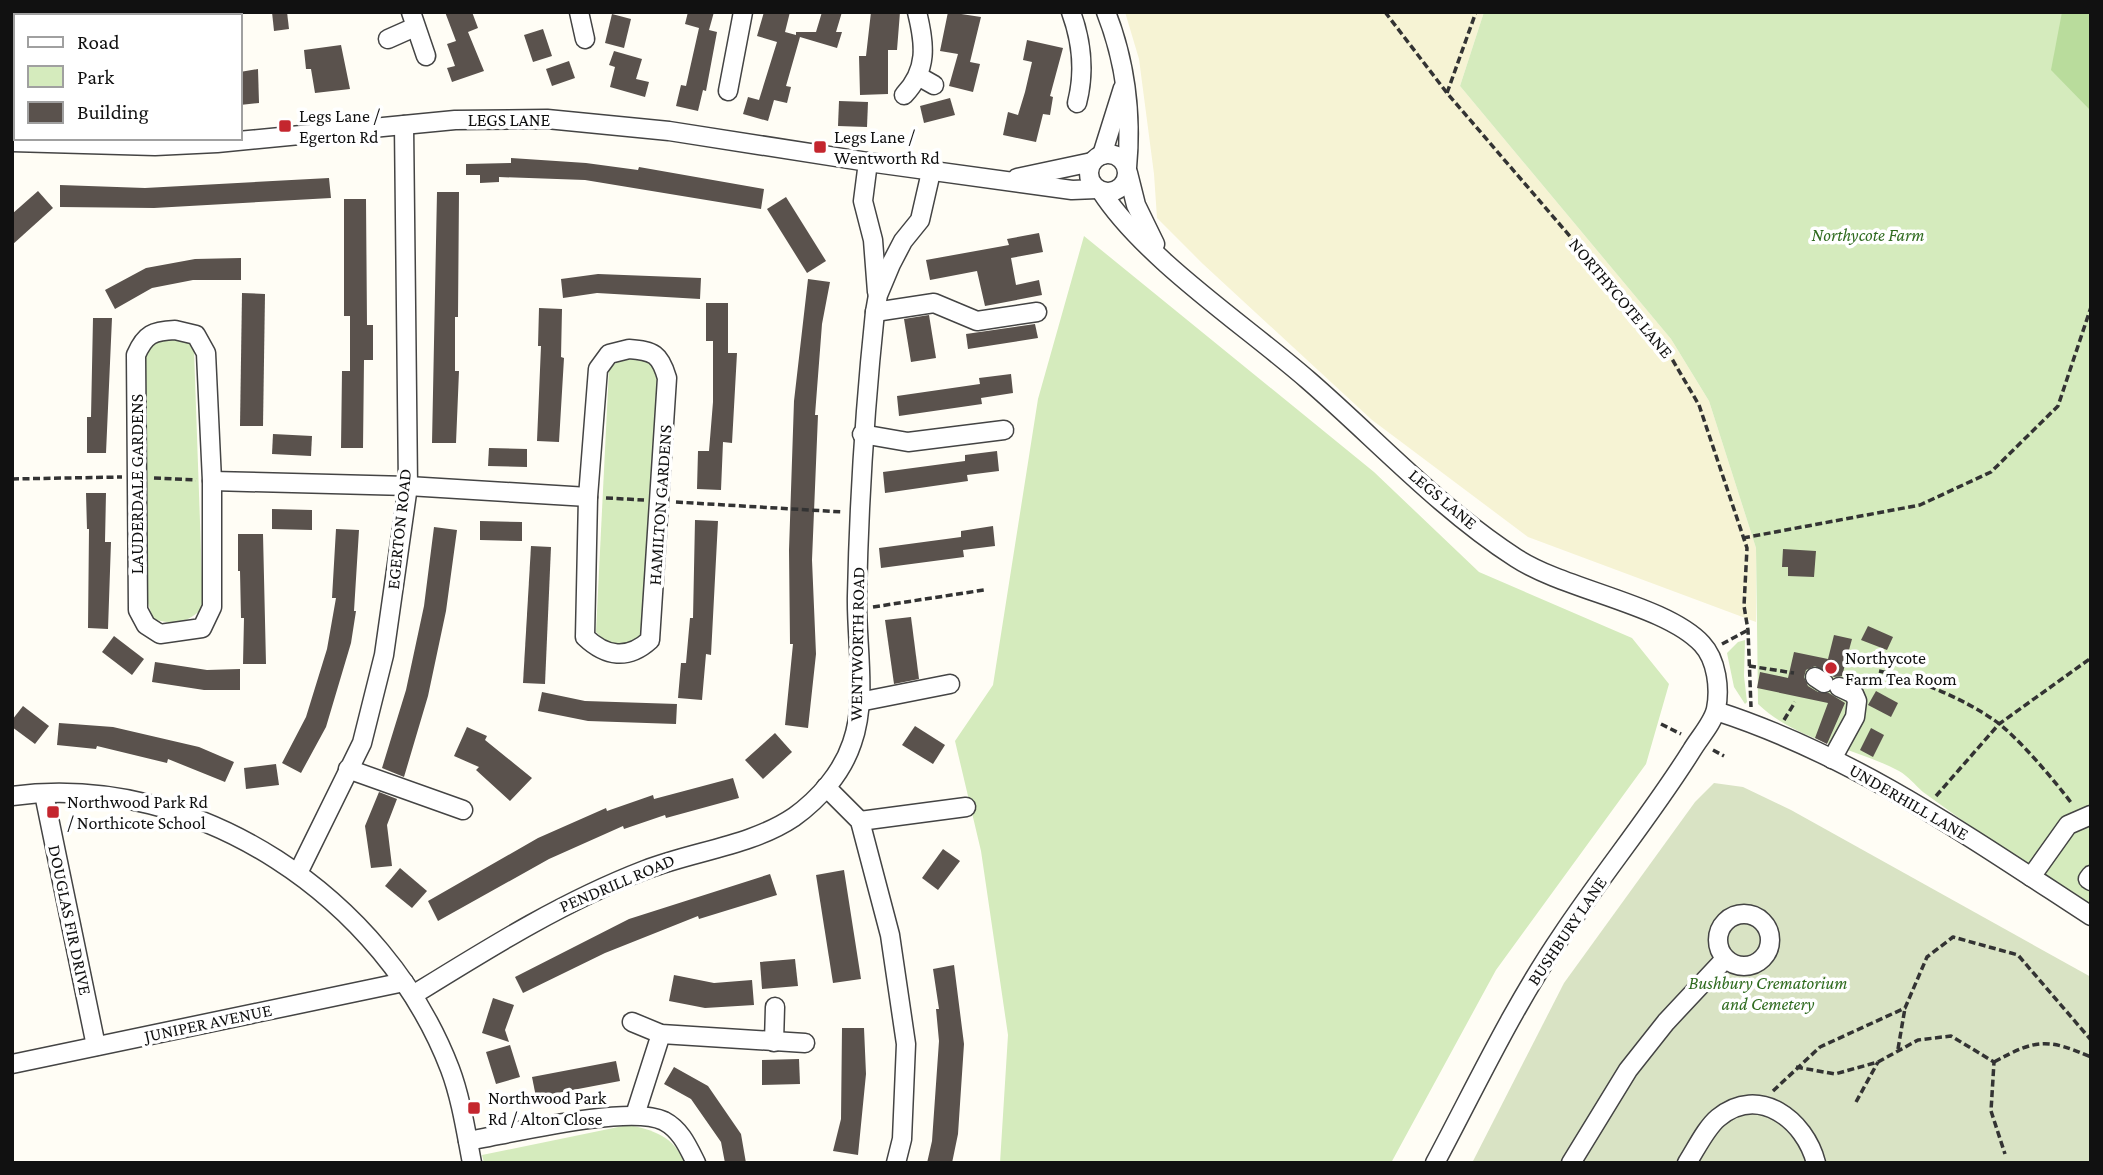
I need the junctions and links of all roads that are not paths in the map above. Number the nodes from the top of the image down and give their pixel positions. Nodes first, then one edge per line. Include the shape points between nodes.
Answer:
1 (579, 12) edge
2 (743, 12) edge
3 (917, 12) edge
4 (1072, 12) edge
5 (1106, 12) edge
6 (413, 20) edge
7 (388, 38) dead end
8 (585, 39) dead end
9 (426, 56) dead end
10 (1124, 84) junction
11 (728, 91) dead end
12 (904, 95) dead end
13 (1077, 103) dead end
14 (404, 125) junction
15 (12, 142) edge
16 (1097, 158) junction
17 (867, 162) junction
18 (1127, 170) junction
19 (932, 172) junction
20 (1004, 181) junction
21 (1099, 190) junction
22 (1162, 257) junction
23 (876, 303) junction
24 (1037, 312) dead end
25 (1004, 430) dead end
26 (862, 434) junction
27 (212, 481) junction
28 (408, 486) junction
29 (588, 497) junction
30 (1826, 682) dead end
31 (950, 684) dead end
32 (859, 702) junction
33 (1716, 711) junction
34 (1832, 759) junction
35 (348, 769) junction
36 (826, 787) junction
37 (44, 794) junction
38 (12, 796) edge
39 (966, 807) dead end
40 (463, 810) dead end
41 (2086, 816) edge
42 (860, 821) junction
43 (298, 873) junction
44 (2091, 875) edge
45 (2031, 877) junction
46 (2091, 881) edge
47 (2091, 916) edge
48 (1725, 959) dead end
49 (409, 988) junction
50 (775, 1007) dead end
51 (632, 1021) dead end
52 (661, 1034) junction
53 (774, 1042) junction
54 (805, 1043) dead end
55 (96, 1046) junction
56 (12, 1064) edge
57 (635, 1115) junction
58 (468, 1141) junction
59 (472, 1163) edge
60 (696, 1163) edge
61 (896, 1163) edge
62 (1436, 1163) edge
63 (1571, 1163) edge
64 (1687, 1163) edge
65 (1816, 1163) edge

1 - 8 street
2 - 11 street via 741,69
3 - 12 street via 926,80
4 - 13 street via 1082,57
5 - 10 street
6 - 7 street
6 - 9 street
10 - 16 street
10 - 18 street via 1131,122
14 - 15 street, LEGS LANE via 155,146
14 - 17 street, LEGS LANE via 499,118 597,122
14 - 28 street, EGERTON ROAD
16 - 18 street via 1117,156
16 - 20 street, LEGS LANE
16 - 21 street via 1089,176
17 - 19 street, LEGS LANE
17 - 23 street, WENTWORTH ROAD via 863,201 873,240
18 - 21 street via 1119,189
18 - 22 street, LEGS LANE via 1136,205
19 - 20 street, LEGS LANE
19 - 23 street, WENTWORTH ROAD via 920,220 903,241
20 - 21 street, LEGS LANE
21 - 22 street, LEGS LANE via 1112,209
22 - 33 street, LEGS LANE via 1451,508 1517,558 1553,577 1656,615 1702,643 1715,669
23 - 24 street via 934,303 977,321
23 - 26 street, WENTWORTH ROAD
25 - 26 street via 908,442
26 - 32 street, WENTWORTH ROAD
27 - 27 street, LAUDERDALE GARDENS via 206,353 196,335 153,331 142,340 136,355 138,610 146,625 160,635 202,628 212,607
27 - 28 street
28 - 29 street
28 - 35 street, EGERTON ROAD via 384,655 362,743
29 - 29 street, HAMILTON GARDENS via 598,369 609,354 648,351 662,360 667,379 650,640 638,651 600,651 585,637
30 - 34 street via 1854,694 1857,707
31 - 32 street
32 - 36 street, WENTWORTH ROAD via 852,744
33 - 34 street, UNDERHILL LANE
33 - 62 street, BUSHBURY LANE via 1519,1002
34 - 45 street, UNDERHILL LANE via 1925,808
35 - 40 street
35 - 43 street, EGERTON ROAD
36 - 42 street
36 - 49 street, PENDRILL ROAD via 775,827 645,869 537,918
37 - 38 street
37 - 43 street via 100,797 171,811 239,838
37 - 55 street, DOUGLAS FIR DRIVE
39 - 42 street
41 - 45 street via 2068,825
42 - 61 street via 890,935 906,1044 902,1139
43 - 49 street via 352,918
44 - 46 street
45 - 47 street, UNDERHILL LANE
48 - 63 street via 1628,1070
49 - 55 street, JUNIPER AVENUE
49 - 58 street via 451,1072
50 - 53 street
51 - 52 street
52 - 53 street
52 - 57 street
53 - 54 street
55 - 56 street, JUNIPER AVENUE
57 - 58 street
57 - 60 street via 664,1121 684,1138
58 - 59 street
64 - 65 street via 1717,1118 1760,1104 1785,1113 1801,1129

